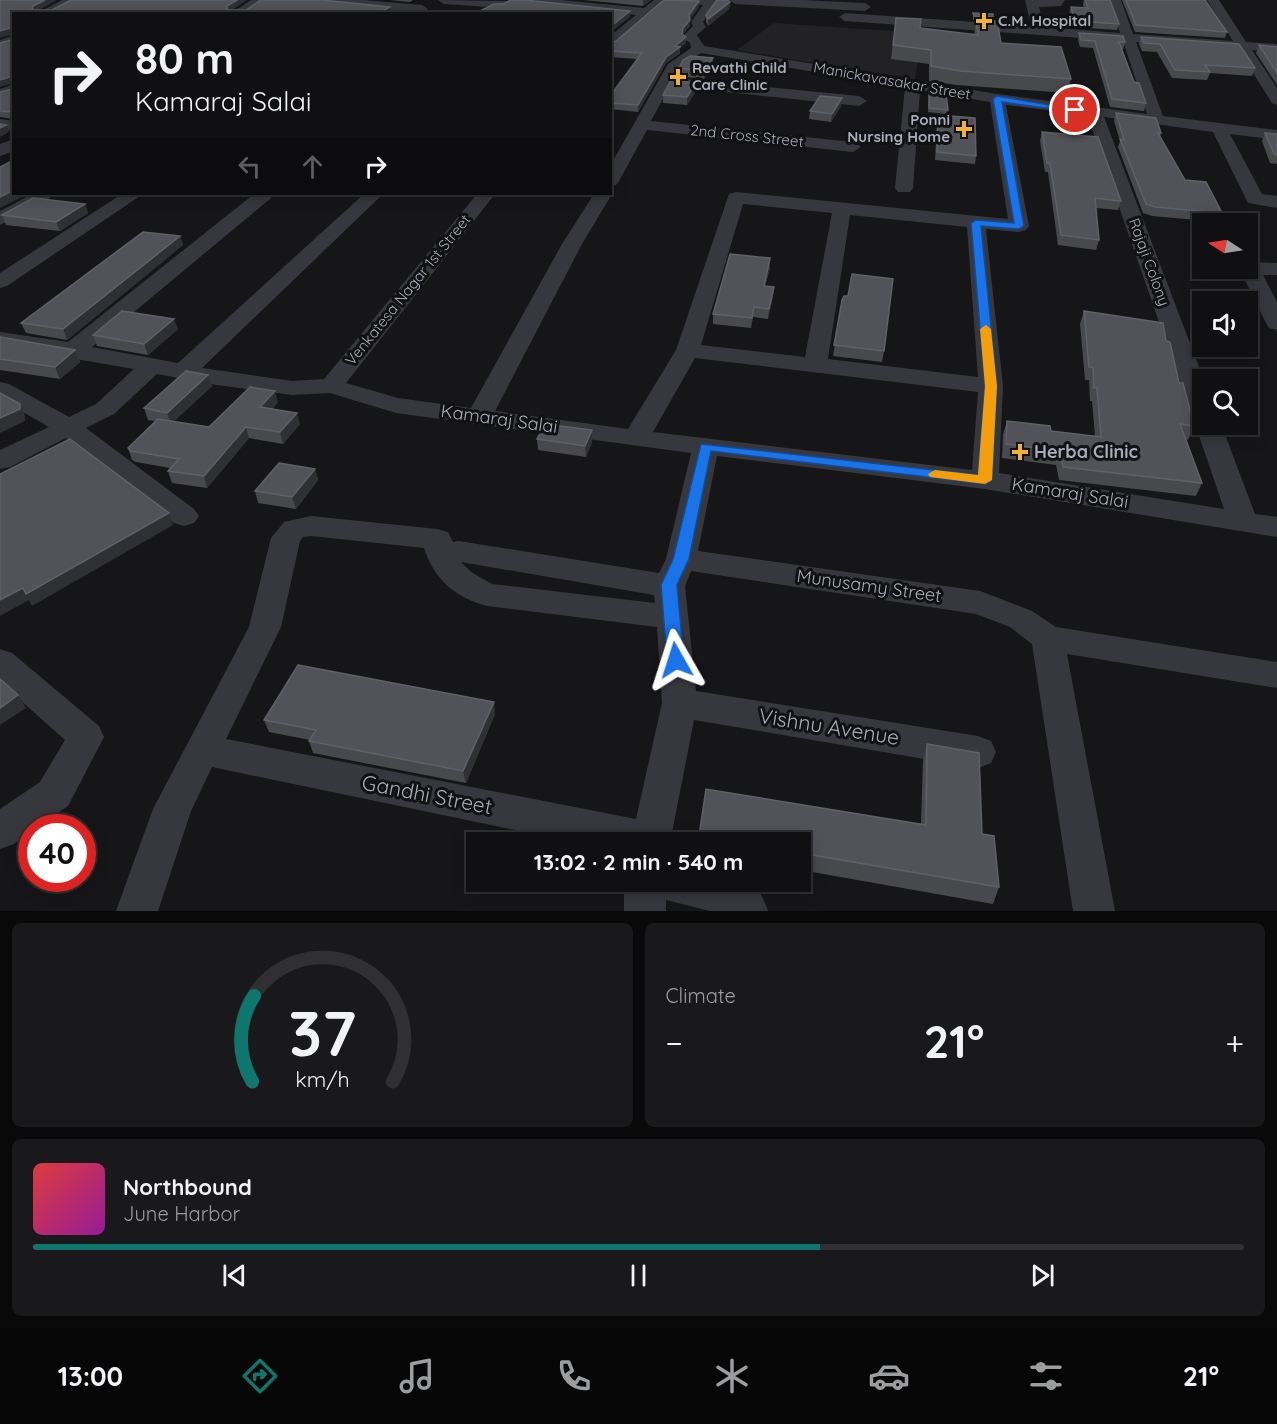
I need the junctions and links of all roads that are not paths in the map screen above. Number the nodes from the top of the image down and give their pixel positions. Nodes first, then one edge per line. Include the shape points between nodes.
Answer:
1 (72, 0) edge
2 (260, 0) edge
3 (324, 0) edge
4 (434, 0) edge
5 (444, 0) edge
6 (525, 0) edge
7 (661, 0) edge
8 (675, 0) edge
9 (735, 0) edge
10 (1059, 0) edge
11 (1114, 0) edge
12 (1213, 0) edge
13 (713, 1) edge
14 (508, 2) edge
15 (379, 3) edge
16 (858, 3) edge
17 (1031, 8) edge
18 (929, 10) dead end
19 (420, 11) edge
20 (46, 12) edge
21 (239, 12) edge
22 (364, 12) edge
23 (488, 12) edge
24 (647, 12) junction
25 (845, 17) dead end
26 (612, 25) edge
27 (628, 27) junction
28 (1038, 30) junction
29 (12, 31) edge
30 (1127, 37) junction
31 (612, 41) edge
32 (0, 44) edge
33 (1243, 45) junction
34 (1277, 48) edge
35 (698, 49) junction
36 (666, 81) junction
37 (914, 85) junction
38 (997, 99) junction
39 (1277, 100) edge
40 (859, 101) dead end
41 (1094, 112) junction
42 (1157, 121) junction
43 (641, 125) junction
44 (1219, 128) junction
45 (1277, 135) edge
46 (612, 141) edge
47 (633, 144) junction
48 (853, 147) dead end
49 (612, 178) edge
50 (904, 188) dead end
51 (42, 195) edge
52 (132, 195) edge
53 (264, 195) edge
54 (373, 195) edge
55 (485, 195) edge
56 (602, 195) edge
57 (1277, 202) edge
58 (842, 209) junction
59 (0, 219) edge
60 (976, 223) junction
61 (1277, 269) edge
62 (0, 282) edge
63 (1277, 323) edge
64 (0, 339) edge
65 (73, 350) junction
66 (688, 350) junction
67 (815, 365) junction
68 (151, 366) junction
69 (183, 372) junction
70 (1192, 381) edge
71 (331, 386) junction
72 (991, 386) junction
73 (0, 388) edge
74 (479, 417) junction
75 (68, 427) junction
76 (1212, 435) edge
77 (636, 438) junction
78 (706, 447) junction
79 (0, 461) edge
80 (985, 480) junction
81 (183, 516) dead end
82 (1243, 521) junction
83 (1277, 527) edge
84 (674, 587) junction
85 (1048, 638) junction
86 (0, 662) edge
87 (1277, 675) edge
88 (680, 703) junction
89 (203, 750) junction
90 (978, 752) edge
91 (0, 831) edge
92 (601, 832) edge
93 (652, 832) edge
94 (645, 892) edge
95 (712, 892) edge
96 (137, 911) edge
97 (645, 911) edge
98 (747, 911) edge
99 (1094, 911) edge

1 - 20 street
2 - 21 street
3 - 15 street
4 - 19 street
5 - 14 street
6 - 24 street
7 - 24 street
8 - 13 street
9 - 16 street
10 - 17 street
11 - 30 street
12 - 33 street
13 - 35 street via 698,22 700,27 691,34
14 - 23 street
15 - 19 street
15 - 22 street
16 - 18 street
17 - 28 street
24 - 27 street
25 - 28 street
26 - 27 street
27 - 31 street
28 - 30 street
29 - 32 street
30 - 33 street
30 - 42 street
33 - 34 street
33 - 39 street
35 - 36 street via 675,64
35 - 37 street, Manickavasakar Street
36 - 40 street
36 - 43 street
37 - 38 street, Manickavasakar Street
37 - 50 street
38 - 41 street, Manickavasakar Street
38 - 60 street via 1019,226
41 - 42 street, Manickavasakar Street
41 - 70 street, Rajaji Colony
42 - 44 street, Manickavasakar Street
43 - 47 street
43 - 48 street, 2nd Cross Street
44 - 45 street, Manickavasakar Street
44 - 57 street via 1255,199
46 - 47 street
47 - 49 street
51 - 59 street
52 - 62 street
53 - 65 street
54 - 69 street
55 - 71 street, Venkatesa Nagar 1st Street
56 - 74 street
58 - 60 street
58 - 66 street via 736,198
58 - 67 street
60 - 72 street
61 - 63 street via 1254,268 1251,272
64 - 65 street, Kamaraj Salai
65 - 68 street, Kamaraj Salai
66 - 67 street
66 - 77 street
67 - 72 street
68 - 69 street, Kamaraj Salai
68 - 75 street via 105,409
69 - 71 street, Kamaraj Salai via 292,388
71 - 74 street, Kamaraj Salai via 396,405
72 - 80 street
73 - 75 street
74 - 77 street, Kamaraj Salai
75 - 79 street
75 - 81 street
76 - 82 street
77 - 78 street, Kamaraj Salai
78 - 80 street, Kamaraj Salai
78 - 84 street
80 - 82 street, Kamaraj Salai
82 - 83 street, Kamaraj Salai
84 - 85 street, Munusamy Street via 980,603 1021,619
84 - 88 street
84 - 89 street, Munusamy Street via 487,596 465,586 441,558 437,539 311,526 294,529 286,538 265,627
85 - 87 street
85 - 99 street
86 - 91 street via 86,737 54,794
88 - 90 street, Vishnu Avenue
88 - 93 street
89 - 92 street, Gandhi Street
89 - 96 street via 172,809
94 - 97 street
95 - 98 street via 738,898

